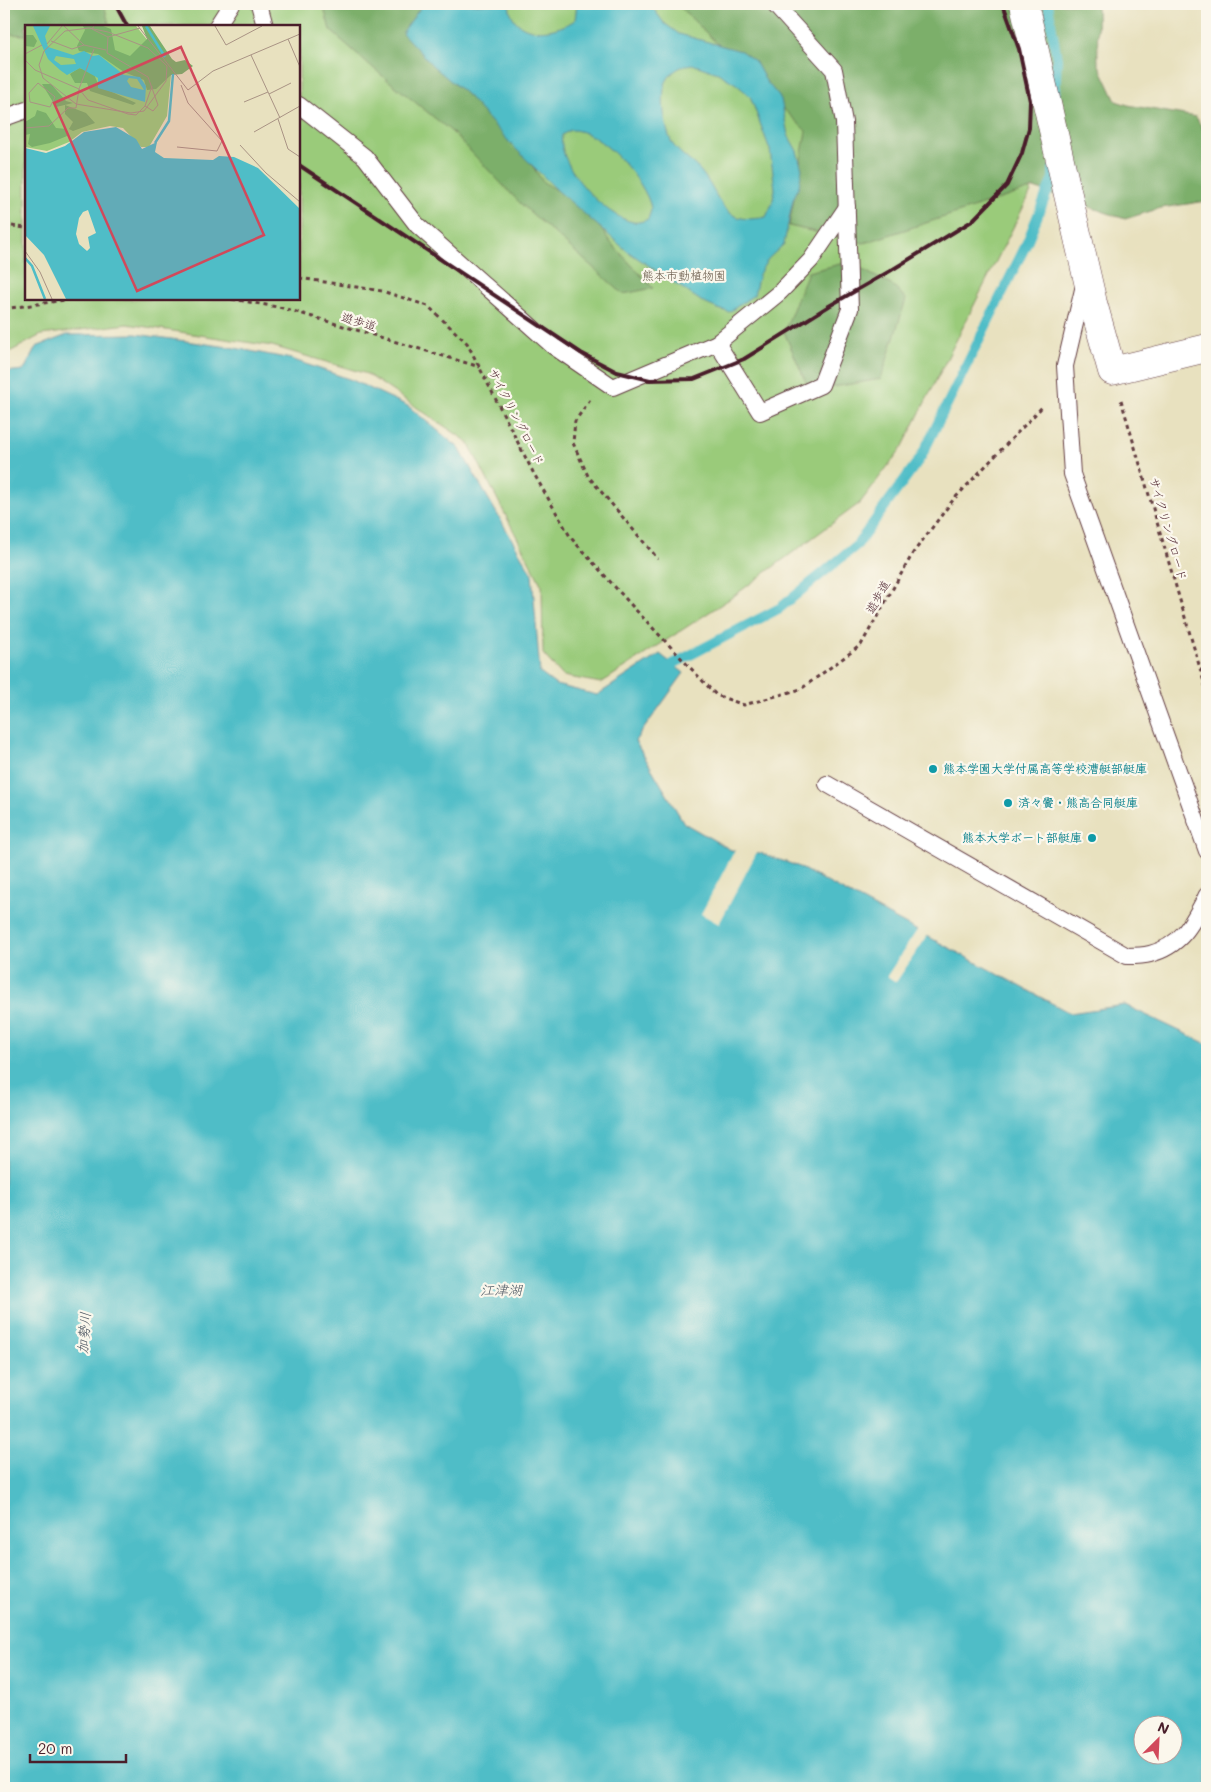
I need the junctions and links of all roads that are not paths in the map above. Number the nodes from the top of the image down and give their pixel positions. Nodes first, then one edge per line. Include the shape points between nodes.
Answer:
1 (231, 4) edge
2 (259, 4) edge
3 (774, 4) edge
4 (1024, 4) edge
5 (218, 25) edge
6 (265, 25) edge
7 (300, 106) edge
8 (25, 110) edge
9 (4, 118) edge
10 (847, 207) junction
11 (1086, 276) junction
12 (717, 343) junction
13 (1207, 348) edge
14 (828, 784) dead end
15 (1207, 852) edge
16 (1207, 895) edge

1 - 5 lane
2 - 6 lane
3 - 10 lane via 834,70 844,122
4 - 11 street
7 - 12 lane via 365,157 417,225 553,346 612,387
8 - 9 lane
10 - 12 lane via 811,260 780,292
10 - 12 lane via 850,308 822,385 760,412
11 - 13 street via 1112,371
11 - 15 lane via 1065,366 1072,474
14 - 16 lane via 1127,956 1150,954 1176,943 1192,924

